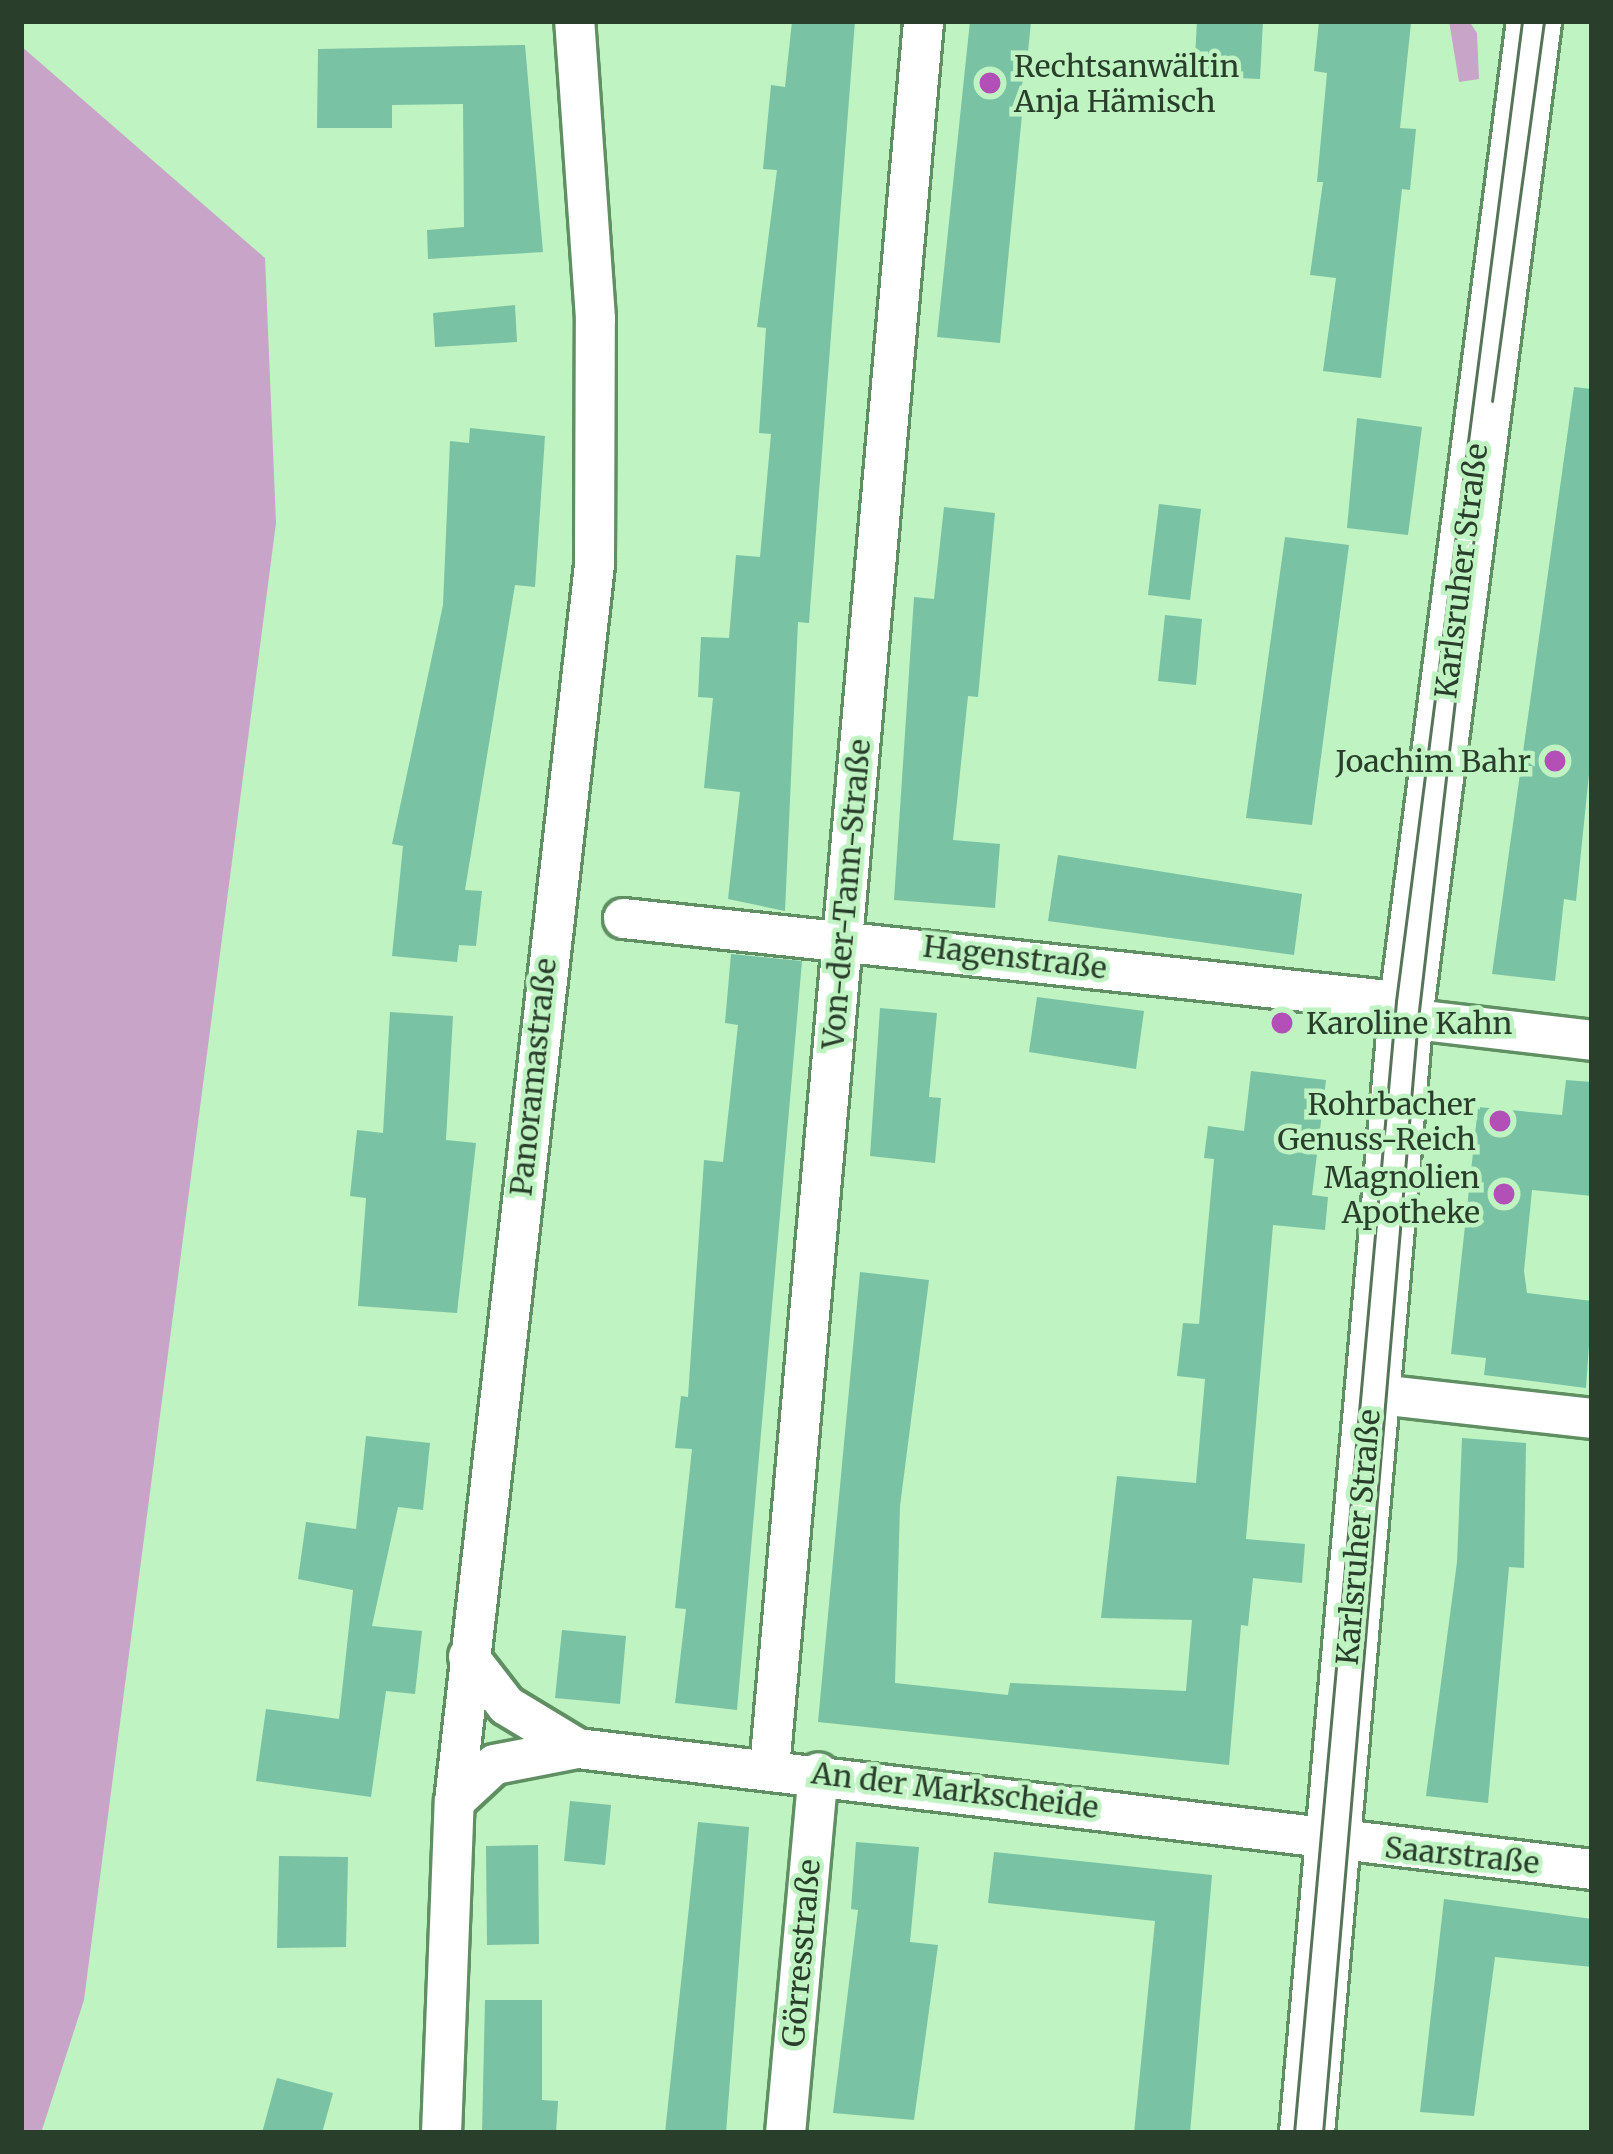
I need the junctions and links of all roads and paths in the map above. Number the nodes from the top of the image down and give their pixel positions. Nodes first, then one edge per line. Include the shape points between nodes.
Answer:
1 (574, 21) edge
2 (923, 21) edge
3 (1534, 21) edge
4 (623, 918) dead end
5 (842, 938) junction
6 (1406, 1010) junction
7 (1592, 1040) edge
8 (1370, 1393) junction
9 (1592, 1418) edge
10 (468, 1656) junction
11 (577, 1748) junction
12 (769, 1768) junction
13 (818, 1773) junction
14 (454, 1801) junction
15 (1332, 1838) junction
16 (1592, 1870) edge
17 (441, 2133) edge
18 (784, 2133) edge
19 (1307, 2133) edge

1 - 10 street, Panoramastraße via 595,318 594,564
2 - 5 street, Von-der-Tann-Straße
3 - 6 main road, Karlsruher Straße
4 - 5 street, Hagenstraße
5 - 6 street, Hagenstraße
5 - 12 street, Von-der-Tann-Straße
6 - 7 street, Hagenstraße
6 - 8 main road, Karlsruher Straße
8 - 9 street
8 - 15 main road, Karlsruher Straße
10 - 11 street, An der Markscheide via 506,1705
10 - 14 street, Panoramastraße
11 - 12 street, An der Markscheide
11 - 14 street, An der Markscheide via 494,1764
12 - 13 street, An der Markscheide
13 - 15 street, An der Markscheide
13 - 18 street, Görresstraße
14 - 17 street, Panoramastraße
15 - 16 street, Saarstraße
15 - 19 main road, Karlsruher Straße

